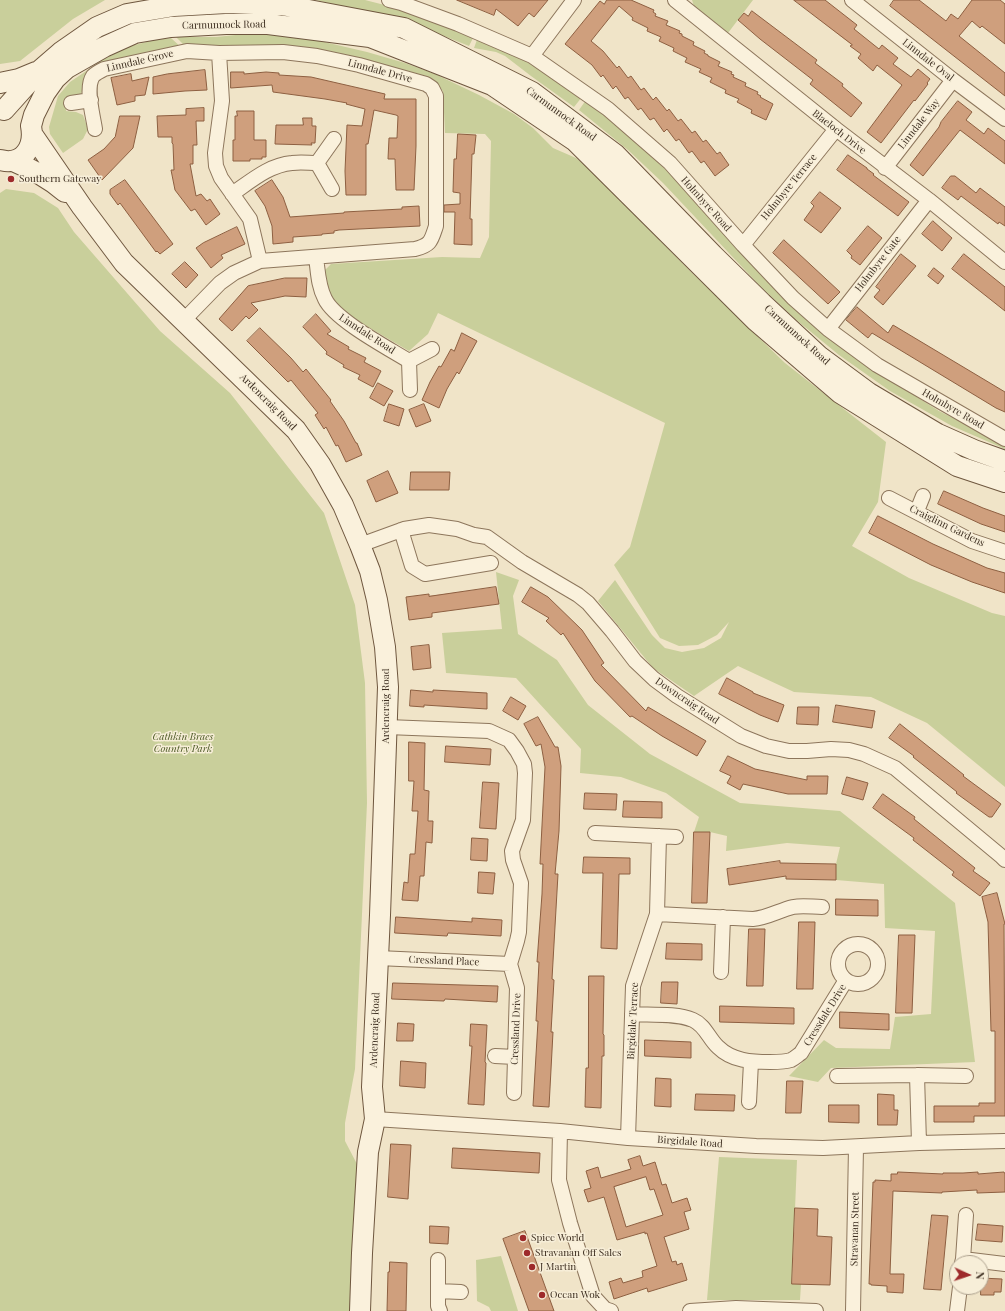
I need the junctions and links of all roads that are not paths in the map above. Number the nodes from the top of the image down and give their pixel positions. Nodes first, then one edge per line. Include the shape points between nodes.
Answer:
1 (389, 0) edge
2 (574, 0) edge
3 (675, 0) edge
4 (852, 0) edge
5 (219, 53) junction
6 (532, 56) junction
7 (39, 71) junction
8 (953, 80) junction
9 (0, 83) edge
10 (91, 100) junction
11 (71, 103) dead end
12 (2, 111) edge
13 (1005, 119) edge
14 (96, 129) dead end
15 (836, 129) junction
16 (32, 130) junction
17 (334, 139) dead end
18 (6, 163) edge
19 (317, 163) junction
20 (885, 168) junction
21 (332, 189) dead end
22 (232, 194) junction
23 (929, 200) junction
24 (82, 207) junction
25 (743, 245) junction
26 (316, 257) junction
27 (260, 261) junction
28 (1005, 262) edge
29 (183, 321) junction
30 (828, 328) junction
31 (432, 349) dead end
32 (409, 361) junction
33 (410, 390) dead end
34 (1005, 438) edge
35 (1005, 461) edge
36 (1005, 482) edge
37 (923, 496) dead end
38 (889, 498) dead end
39 (917, 512) junction
40 (401, 530) junction
41 (360, 545) junction
42 (1005, 552) edge
43 (491, 563) dead end
44 (387, 727) junction
45 (595, 833) dead end
46 (659, 836) junction
47 (676, 837) dead end
48 (1005, 860) edge
49 (822, 907) dead end
50 (657, 914) junction
51 (723, 917) junction
52 (378, 958) junction
53 (510, 964) junction
54 (721, 972) dead end
55 (846, 980) dead end
56 (632, 1014) junction
57 (495, 1056) dead end
58 (515, 1057) junction
59 (751, 1062) junction
60 (917, 1075) junction
61 (837, 1076) dead end
62 (966, 1076) dead end
63 (514, 1093) dead end
64 (749, 1102) dead end
65 (375, 1119) junction
66 (560, 1131) junction
67 (628, 1138) junction
68 (1005, 1141) edge
69 (919, 1143) junction
70 (856, 1147) junction
71 (966, 1216) dead end
72 (963, 1255) edge
73 (438, 1260) dead end
74 (989, 1263) edge
75 (1005, 1264) edge
76 (438, 1291) junction
77 (461, 1292) dead end
78 (959, 1295) edge
79 (360, 1311) edge
80 (440, 1311) edge
81 (611, 1311) edge
82 (690, 1311) edge
83 (816, 1311) edge
84 (853, 1311) edge
85 (958, 1311) edge

1 - 6 street, Holmbyre Road via 458,24
2 - 6 street
3 - 15 street, Blaeloch Drive
4 - 8 street, Linndale Oval
5 - 10 street, Linndale Grove via 187,51 104,69 94,74 90,81
5 - 22 street via 222,101 215,153 216,166 220,178
5 - 26 street, Linndale Drive via 283,52 317,56 426,84 432,88 436,96 436,226 432,238 426,246 415,249
6 - 25 street, Holmbyre Road via 608,109 670,163
7 - 9 main road
7 - 12 main road, Carmunnock Road
7 - 35 main road, Carmunnock Road via 97,27 127,14 174,6 227,3 282,5 404,28 532,92 615,154 762,303 819,356 869,394 938,434
8 - 13 street, Linndale Oval
8 - 20 street, Linndale Way
10 - 11 street
10 - 14 street, Linndale Grove
12 - 16 main road, Ardencraig Road via 13,110 20,114 27,119
15 - 20 street, Blaeloch Drive
15 - 25 street, Holmbyre Terrace
16 - 18 main road, Carmunnock Road via 28,151
16 - 24 main road, Ardencraig Road
16 - 36 main road, Carmunnock Road via 34,115 54,79 67,68 135,33 171,27 268,24 370,37 492,85 574,141 756,321 840,393 957,466
17 - 19 street
18 - 24 main road, Ardencraig Road via 40,173
19 - 21 street
19 - 22 street via 293,162 269,169
20 - 23 street, Blaeloch Drive
22 - 27 street via 250,219
23 - 28 street, Blaeloch Drive
23 - 30 street, Holmbyre Gate
24 - 29 main road, Ardencraig Road via 124,263
25 - 30 street, Holmbyre Road via 793,298
26 - 27 street, Linndale Drive
26 - 32 street, Linndale Road via 320,287 325,300 339,317
27 - 29 street, Linndale Drive via 234,273
29 - 41 main road, Ardencraig Road via 296,430 320,464 343,505
30 - 34 street, Holmbyre Road via 877,365
31 - 32 street
32 - 33 street
37 - 39 street
38 - 39 street, Craiglinn Gardens
39 - 42 street, Craiglinn Gardens via 972,540
40 - 41 street, Downcraig Road
40 - 43 street via 412,566 425,574
40 - 48 street, Downcraig Road via 429,525 487,537 522,562 578,595 588,603 635,661 654,679 734,732 766,746 789,751 849,750 878,759 895,768
41 - 44 main road, Ardencraig Road via 370,571 385,647
44 - 52 main road, Ardencraig Road
44 - 53 street via 489,731 509,740 524,764 523,820 512,851 521,883 519,932
45 - 46 street
46 - 47 street
46 - 50 street, Birgidale Terrace
49 - 51 street via 793,907 760,918
50 - 51 street
50 - 56 street, Birgidale Terrace via 635,977
51 - 54 street
52 - 53 street, Cressland Place
52 - 65 main road, Ardencraig Road via 372,1087
53 - 58 street, Cressland Drive via 517,988
55 - 59 street, Cressdale Drive via 802,1053 791,1060 780,1062
56 - 59 street, Cressdale Drive via 694,1020 702,1026 718,1048
56 - 67 street, Birgidale Terrace
57 - 58 street
58 - 63 street, Cressland Drive
59 - 64 street
60 - 61 street
60 - 62 street
60 - 69 street
65 - 66 street, Birgidale Road
65 - 79 main road, Ardencraig Road via 368,1152
66 - 67 street, Birgidale Road
66 - 81 street via 559,1180 570,1223 593,1296 605,1309
67 - 70 street, Birgidale Road via 756,1146
68 - 69 street, Birgidale Road
69 - 70 street, Birgidale Road
70 - 84 street, Stravanan Street
71 - 72 street
73 - 76 street
74 - 75 street
76 - 77 street
76 - 80 street
78 - 85 street
82 - 83 street via 736,1308

